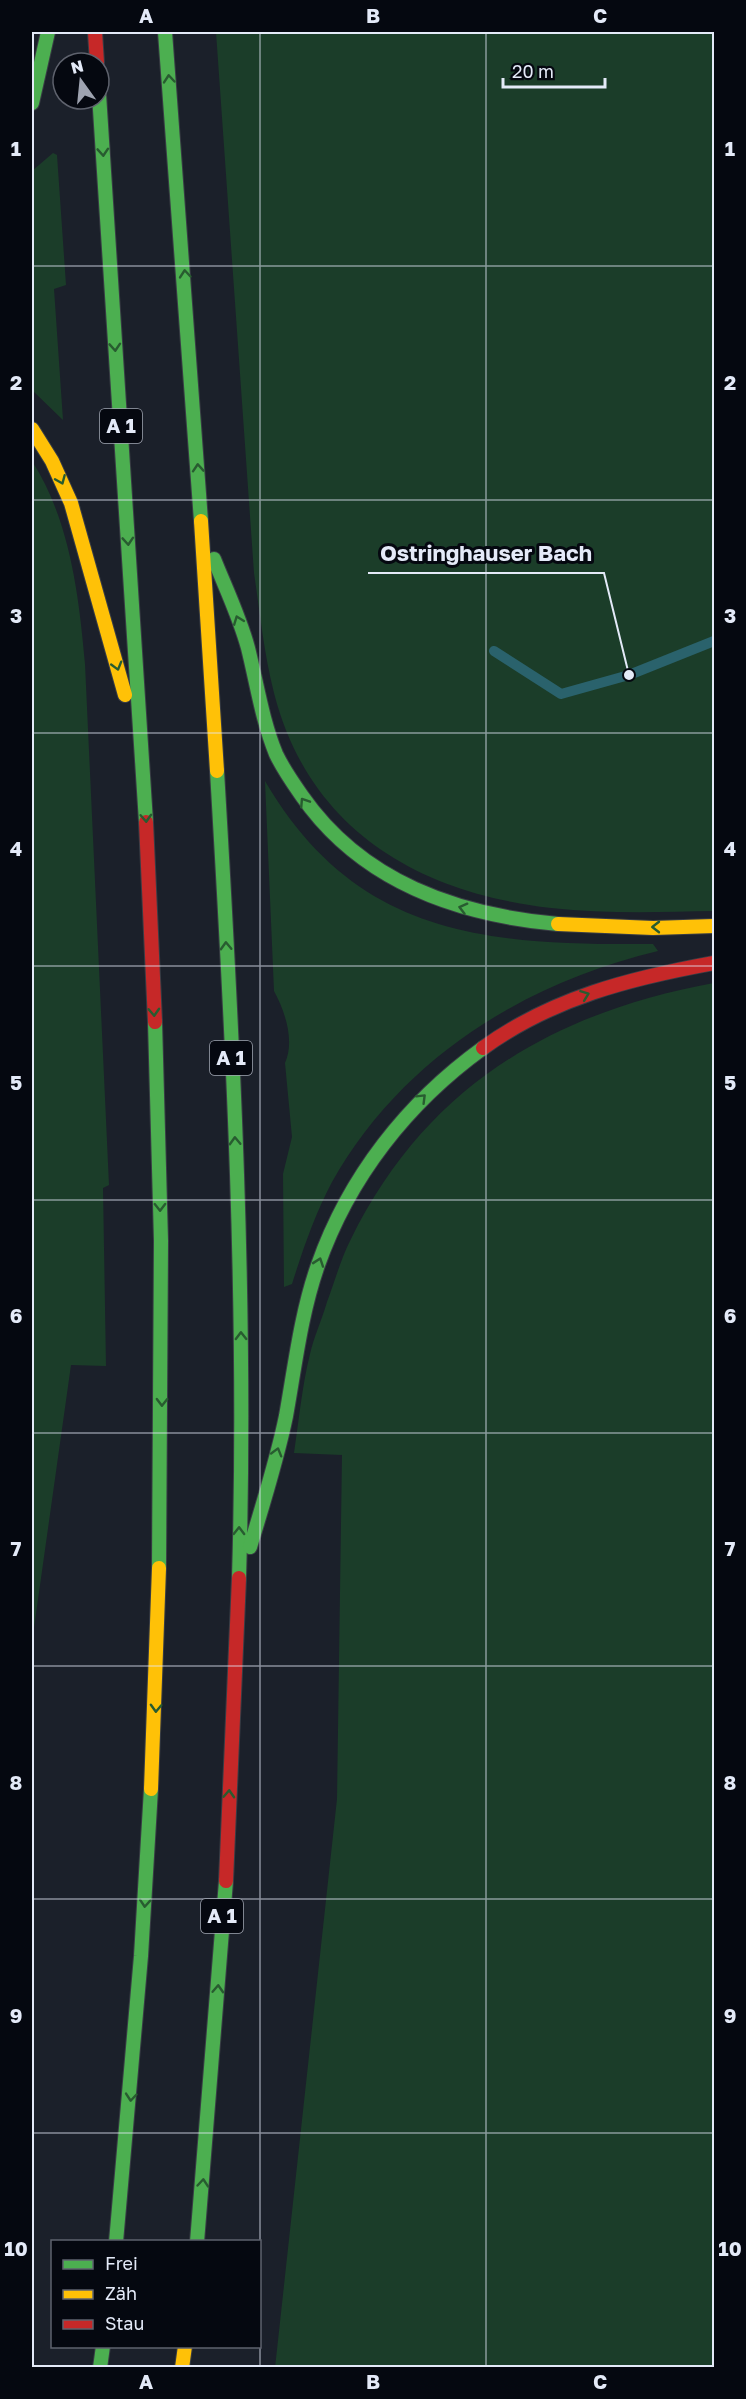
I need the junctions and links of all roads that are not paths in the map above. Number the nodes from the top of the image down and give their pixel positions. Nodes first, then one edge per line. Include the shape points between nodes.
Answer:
1 (48, 32) edge
2 (95, 32) edge
3 (165, 32) edge
4 (96, 51) edge
5 (32, 103) edge
6 (100, 111) edge
7 (32, 429) edge
8 (202, 526) junction
9 (143, 759) junction
10 (714, 926) edge
11 (714, 963) edge
12 (238, 1589) junction
13 (116, 2240) edge
14 (197, 2240) edge
15 (103, 2348) edge
16 (185, 2348) edge
17 (100, 2367) edge
18 (182, 2367) edge

1 - 5 highway
2 - 4 highway
8 -> 3 highway, A 1
6 -> 9 highway, A 1
7 -> 9 highway via 52,461 70,503
10 -> 8 highway via 582,926 506,918 445,904 396,883 369,866 311,812 284,770 265,725 248,648
12 -> 8 highway, A 1 via 241,1344 236,1159
9 -> 13 highway, A 1 via 158,1099 162,1372 159,1650 131,2102
12 -> 11 highway via 281,1438 297,1343 317,1266 342,1207 384,1142 442,1079 524,1022 587,993
14 -> 12 highway, A 1 via 213,2067
15 - 17 highway
16 - 18 highway

